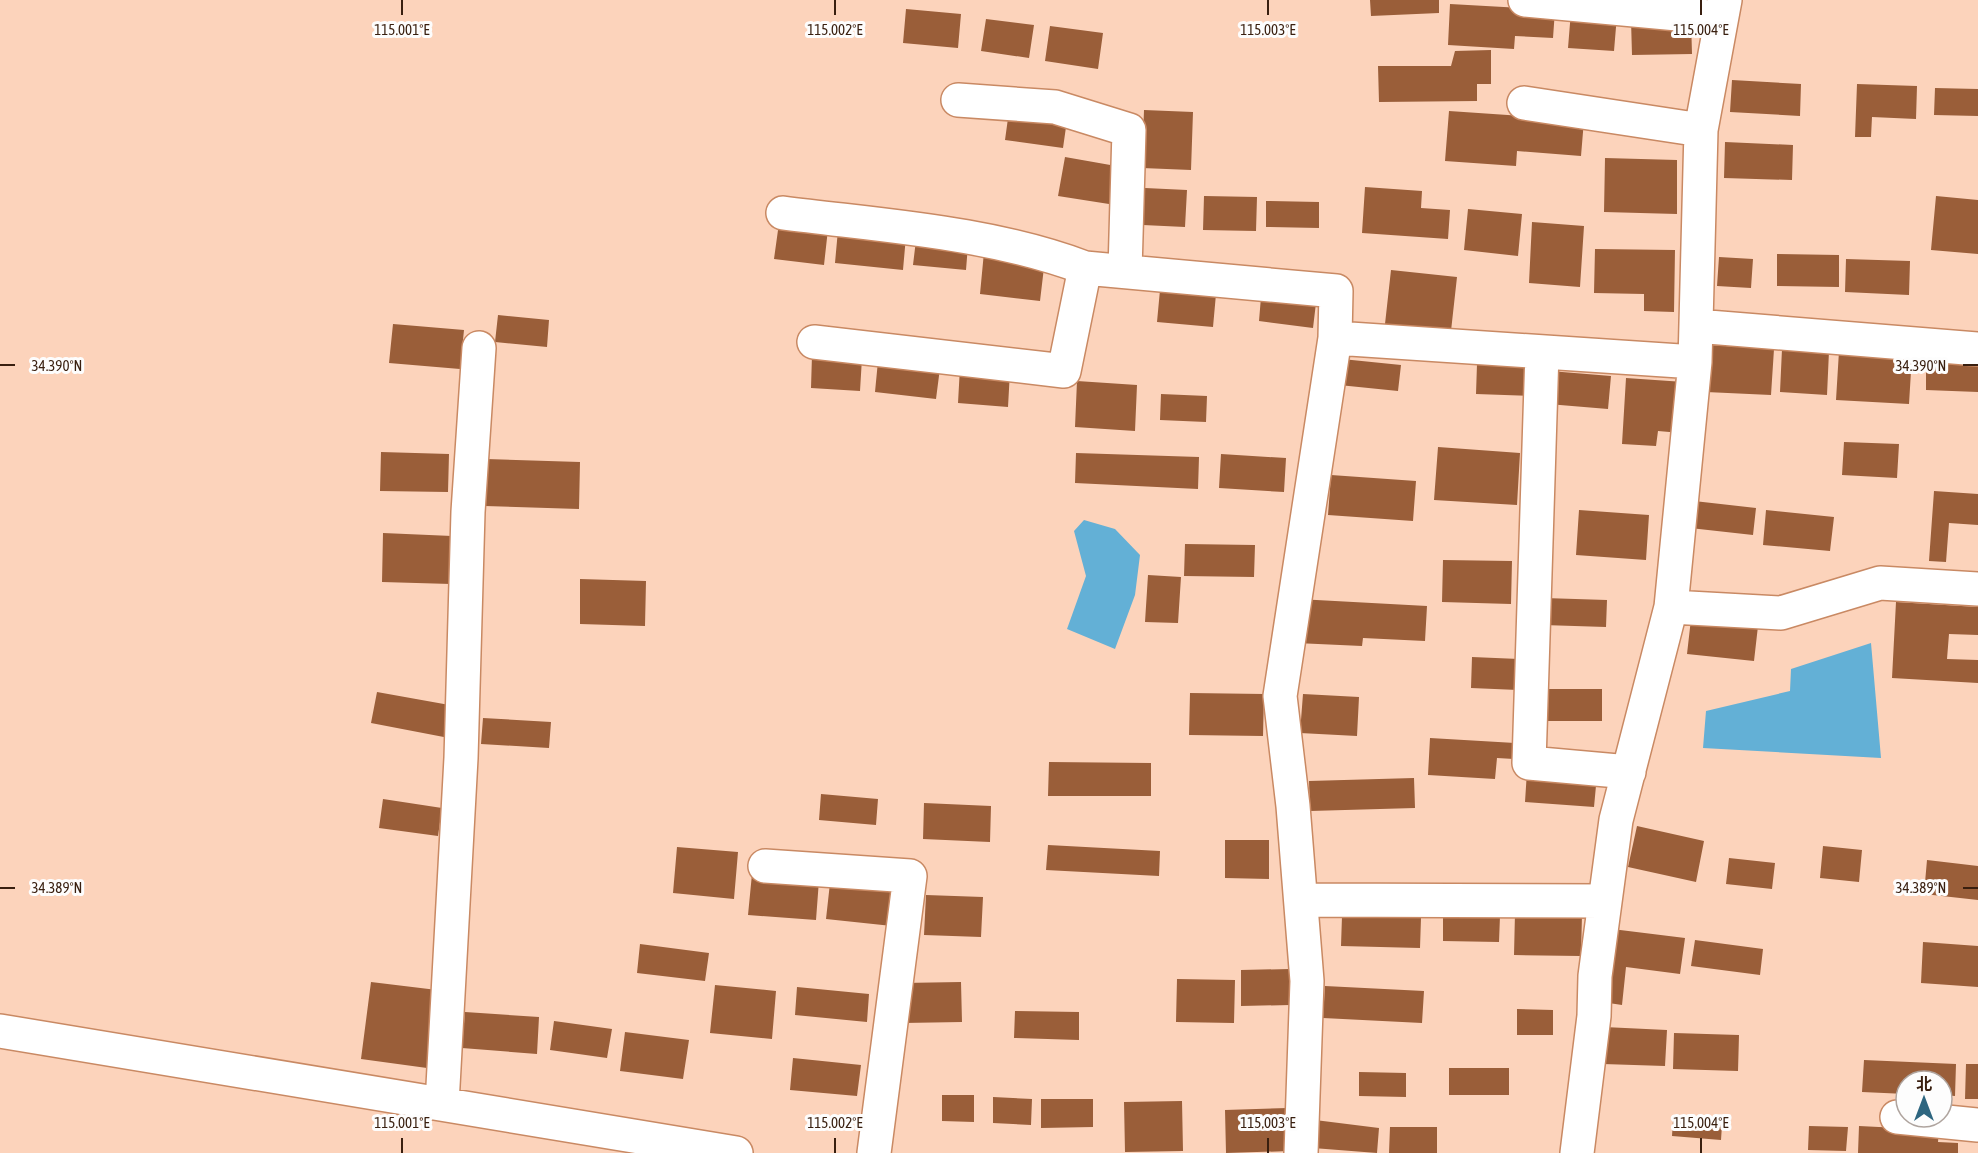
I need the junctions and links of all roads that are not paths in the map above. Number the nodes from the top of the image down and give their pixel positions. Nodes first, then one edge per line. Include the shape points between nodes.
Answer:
1 (1525, 0) edge
2 (1723, 9) edge
3 (958, 100) dead end
4 (1524, 103) dead end
5 (1701, 130) junction
6 (783, 213) dead end
7 (1085, 268) junction
8 (1125, 271) junction
9 (1696, 326) junction
10 (1335, 338) junction
11 (814, 342) dead end
12 (479, 348) dead end
13 (1978, 349) edge
14 (1542, 352) junction
15 (1695, 362) junction
16 (1978, 589) edge
17 (1671, 607) junction
18 (1629, 772) junction
19 (765, 866) dead end
20 (1301, 900) junction
21 (1605, 901) junction
22 (0, 1031) edge
23 (442, 1104) junction
24 (1954, 1123) edge
25 (1978, 1125) edge
26 (686, 1149) edge
27 (736, 1153) edge
28 (874, 1153) edge
29 (1301, 1153) edge
30 (1578, 1153) edge

1 - 2 street
2 - 5 street
3 - 8 street via 1055,107 1129,130
4 - 5 street
5 - 9 street
6 - 7 street via 1041,251
7 - 8 street
7 - 11 street via 1064,370
8 - 10 street via 1336,291
9 - 13 street
9 - 15 street
10 - 14 street
10 - 20 street via 1280,696
12 - 23 street
14 - 15 street
14 - 18 street via 1529,763
15 - 17 street
16 - 17 street via 1880,583 1780,613
17 - 18 street
18 - 21 street via 1616,820
19 - 28 street via 910,876
20 - 21 street
20 - 29 street via 1307,981
21 - 30 street
22 - 23 street
23 - 26 street
24 - 25 street
26 - 27 street

